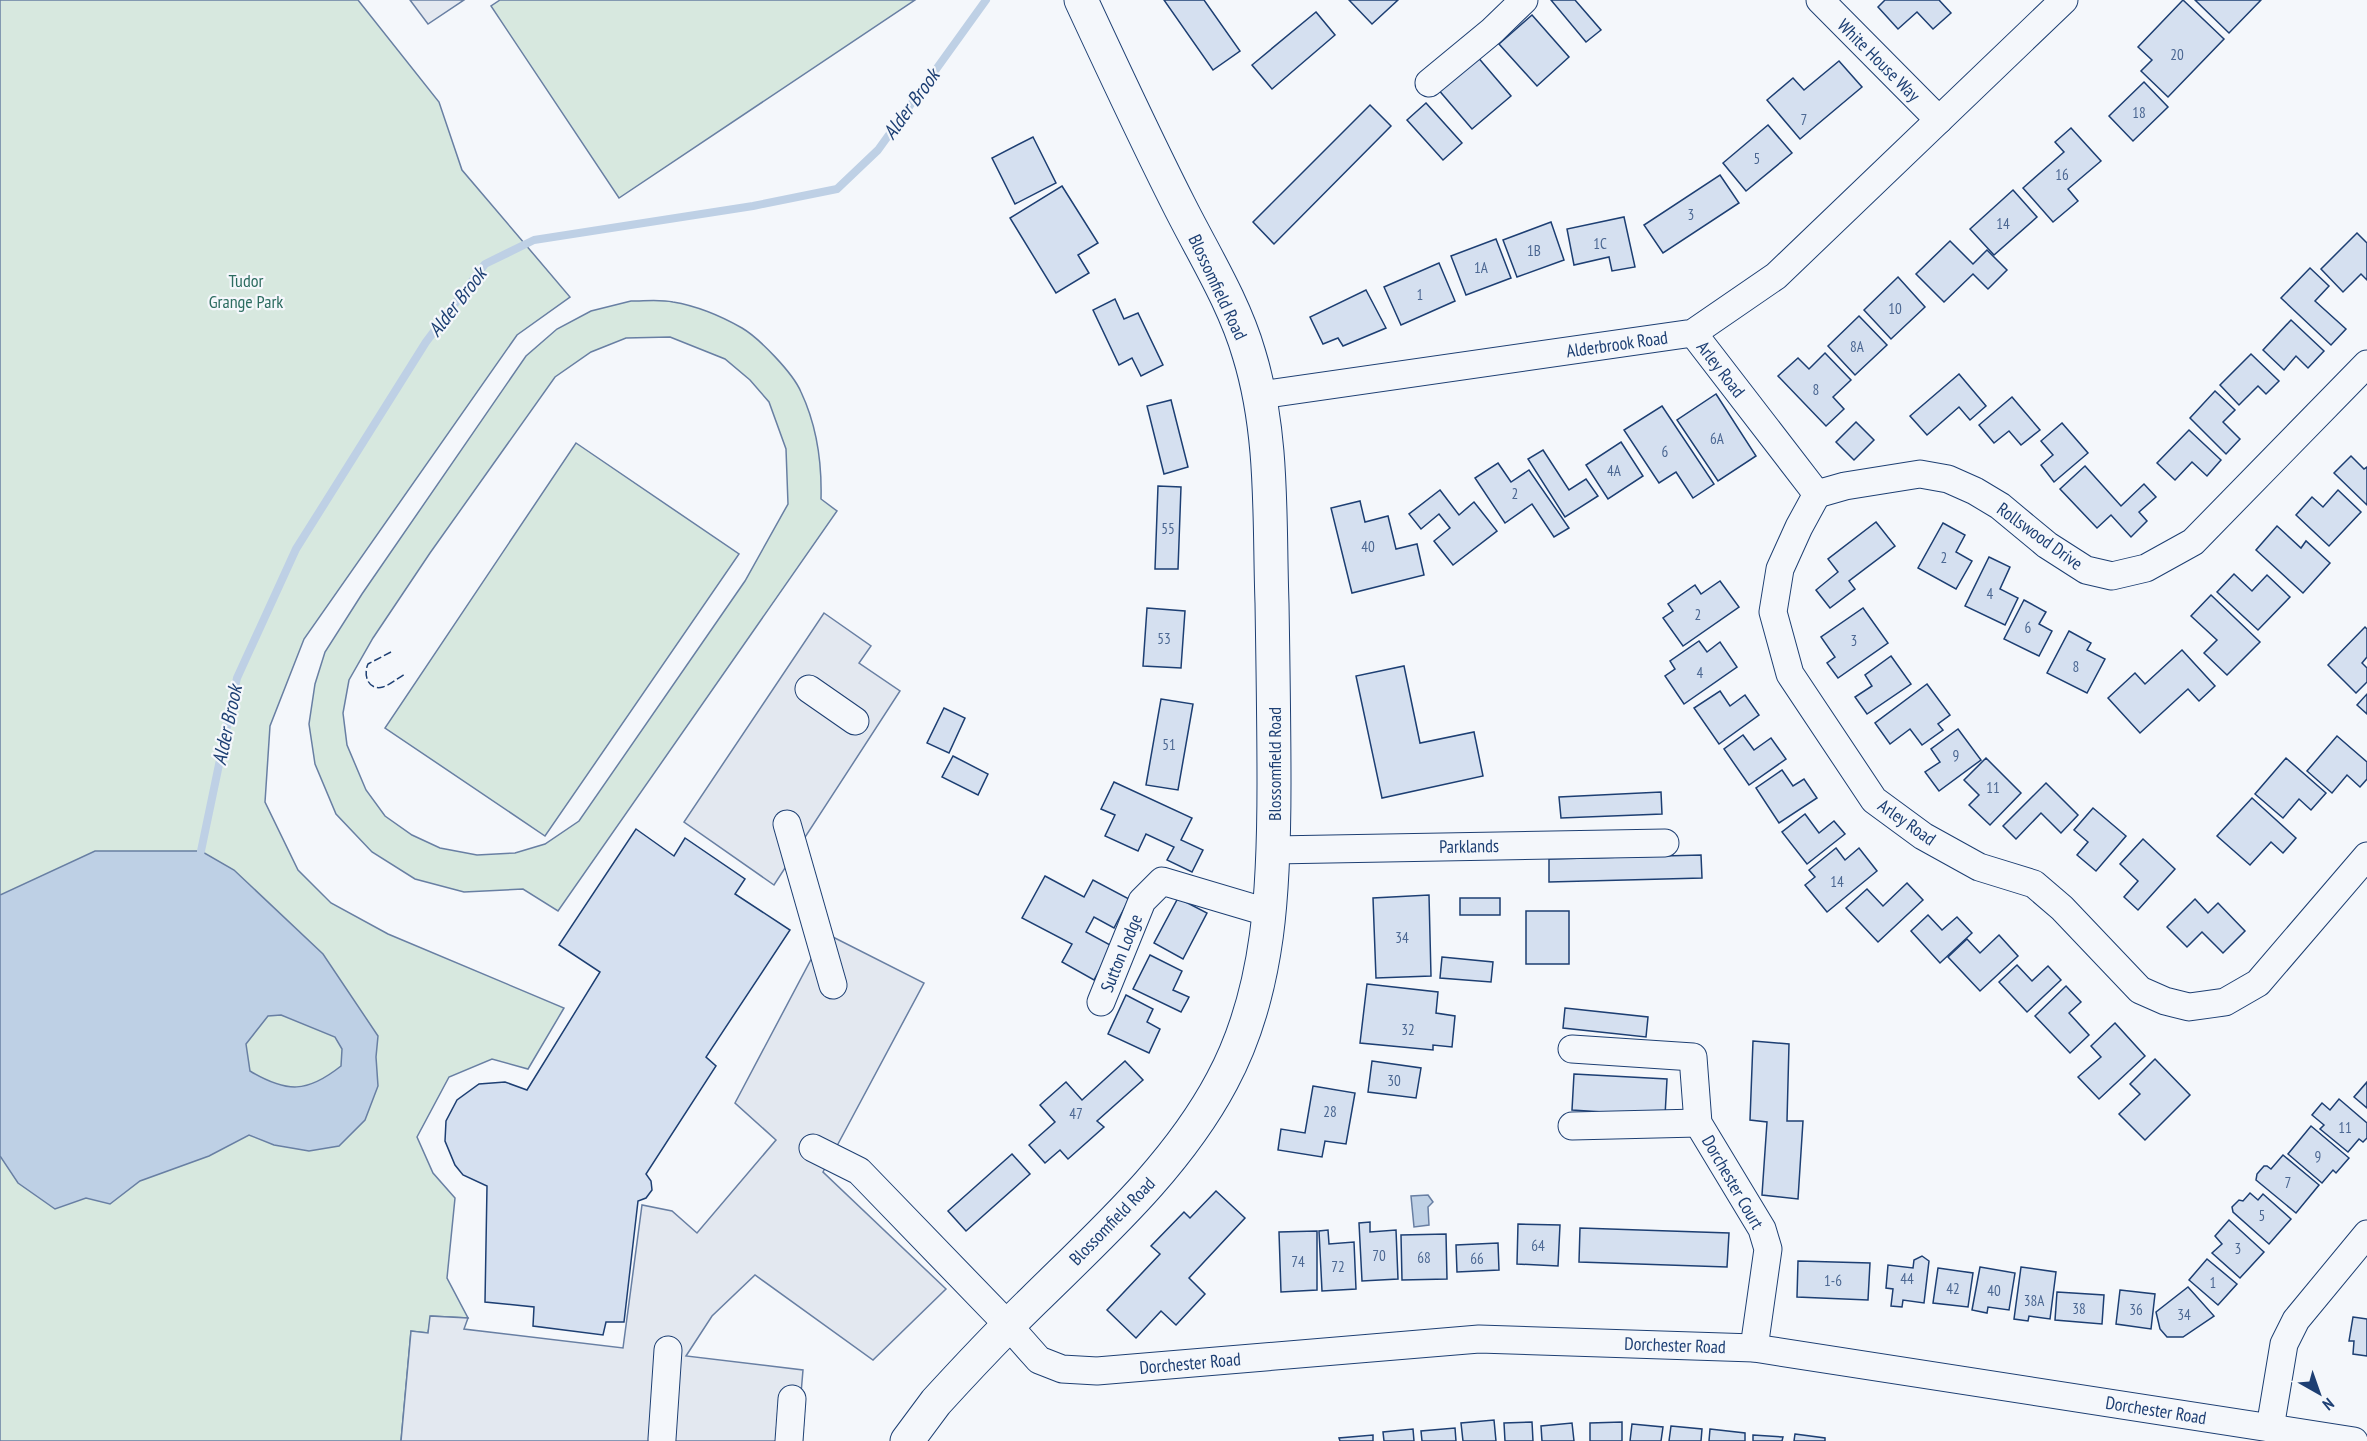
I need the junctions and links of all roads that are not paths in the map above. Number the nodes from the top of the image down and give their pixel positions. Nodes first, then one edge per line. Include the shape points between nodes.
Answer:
1 (1081, 0) edge
2 (1524, 0) edge
3 (1820, 0) edge
4 (2064, 0) edge
5 (1429, 83) dead end
6 (1940, 120) junction
7 (1693, 333) junction
8 (2367, 364) edge
9 (1260, 394) junction
10 (1817, 494) junction
11 (808, 689) dead end
12 (855, 721) dead end
13 (787, 824) dead end
14 (1665, 843) dead end
15 (1274, 850) junction
16 (2367, 856) edge
17 (1270, 913) junction
18 (833, 986) dead end
19 (1101, 1002) dead end
20 (1572, 1049) dead end
21 (1698, 1123) junction
22 (1572, 1126) dead end
23 (813, 1148) dead end
24 (2367, 1234) edge
25 (1008, 1325) junction
26 (1754, 1348) junction
27 (668, 1350) dead end
28 (792, 1399) dead end
29 (2270, 1428) junction
30 (662, 1439) dead end
31 (789, 1441) edge
32 (907, 1441) edge
33 (2354, 1441) edge

1 - 9 main road, Blossomfield Road via 1229,305
2 - 5 street
3 - 6 street, White House Way
4 - 6 street, Alderbrook Road
6 - 7 street, Alderbrook Road via 1776,276
7 - 9 street, Alderbrook Road
7 - 10 street, Arley Road
8 - 10 street, Rollswood Drive via 2193,542 2146,568 2112,576 2086,570 2047,545 2001,507 1948,479 1920,474
9 - 15 main road, Blossomfield Road via 1267,441
10 - 16 street, Arley Road via 1780,569 1773,612 1790,674 1875,800 1923,836 1980,867 2034,884 2140,990 2189,1007 2225,1002 2258,983
11 - 12 street
13 - 18 street
14 - 15 street, Parklands
15 - 17 main road, Blossomfield Road
17 - 19 street, Sutton Lodge via 1162,881 1142,901
17 - 25 main road, Blossomfield Road via 1257,992 1247,1020 1231,1064 1191,1132 1152,1180
20 - 21 street, Dorchester Court via 1694,1057
21 - 22 street, Dorchester Court
21 - 26 street, Dorchester Court via 1762,1228 1768,1249
23 - 25 street, Dorchester Road via 859,1171
24 - 29 street via 2296,1320 2284,1344
25 - 26 street, Dorchester Road via 1039,1360 1062,1369 1097,1371 1479,1339
25 - 32 main road, Blossomfield Road via 936,1401
26 - 29 street, Dorchester Road
27 - 30 street
28 - 31 street
29 - 33 street, Dorchester Road

